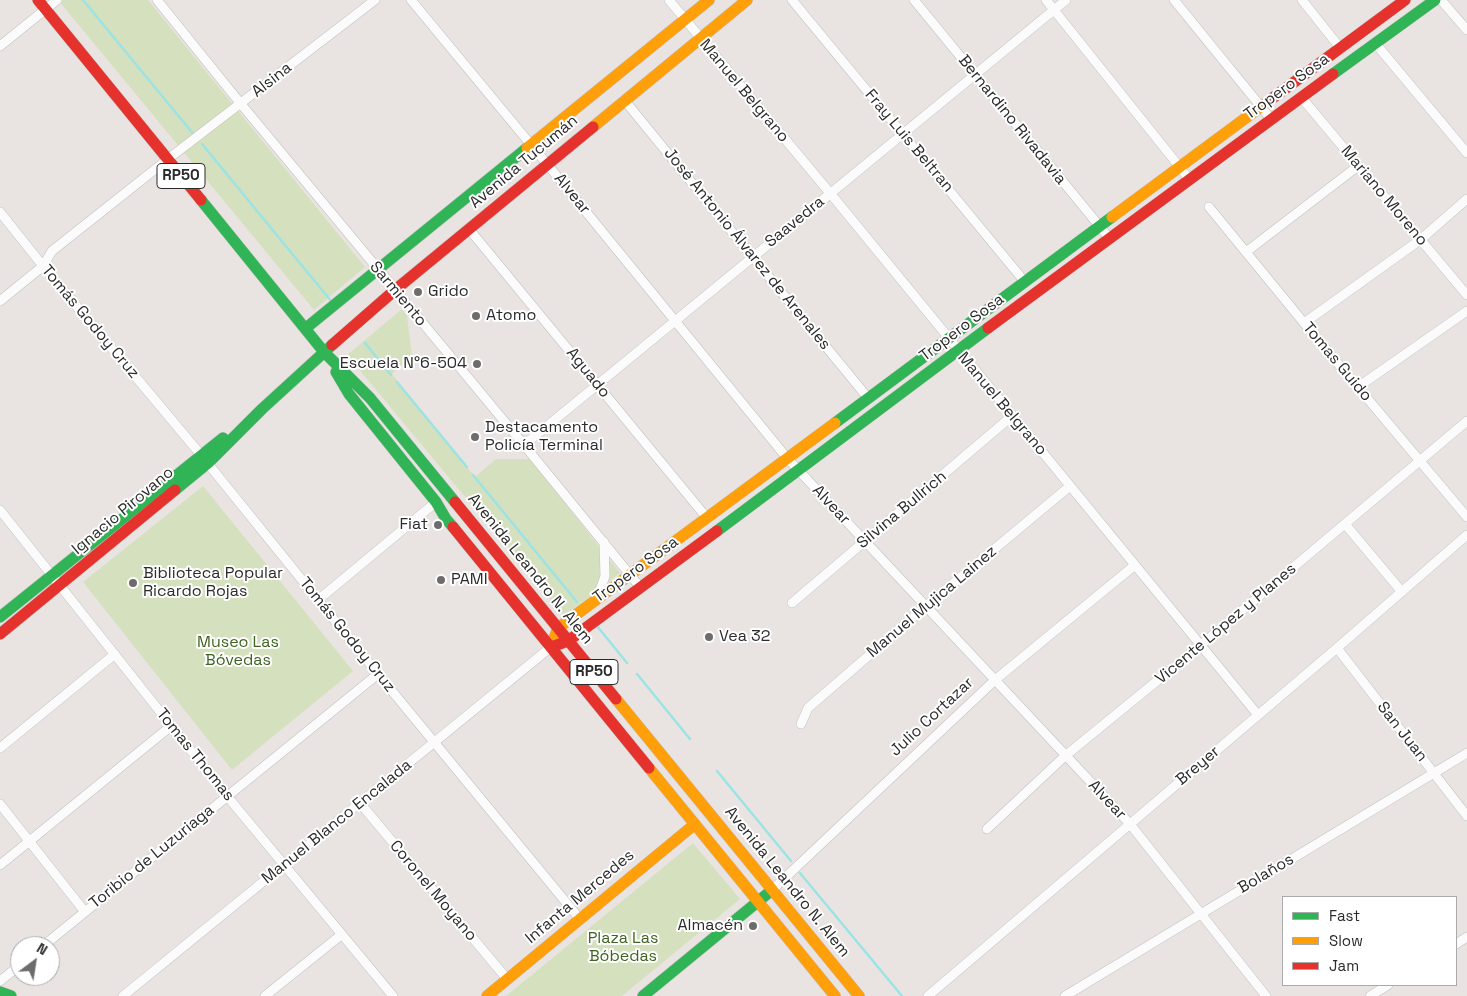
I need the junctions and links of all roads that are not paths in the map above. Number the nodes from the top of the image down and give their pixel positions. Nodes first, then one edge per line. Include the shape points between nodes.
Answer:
1 (57, 0) edge
2 (157, 0) edge
3 (374, 0) edge
4 (411, 0) edge
5 (669, 0) edge
6 (709, 0) edge
7 (747, 0) edge
8 (792, 0) edge
9 (914, 0) edge
10 (1046, 0) edge
11 (1066, 0) edge
12 (1174, 0) edge
13 (1302, 0) edge
14 (1405, 0) edge
15 (1435, 0) edge
16 (1441, 0) edge
17 (41, 4) edge
18 (1054, 10) junction
19 (685, 20) junction
20 (1467, 30) edge
21 (700, 38) junction
22 (1375, 43) junction
23 (0, 46) edge
24 (1341, 49) junction
25 (975, 74) junction
26 (1301, 97) junction
27 (625, 101) junction
28 (241, 104) junction
29 (1262, 107) junction
30 (1271, 119) junction
31 (902, 134) junction
32 (530, 145) junction
33 (1467, 153) edge
34 (168, 159) junction
35 (547, 164) junction
36 (1358, 166) junction
37 (1180, 167) junction
38 (1190, 180) junction
39 (830, 193) junction
40 (1467, 199) edge
41 (1209, 207) dead end
42 (0, 212) edge
43 (1100, 227) junction
44 (470, 229) junction
45 (1110, 239) junction
46 (1420, 240) junction
47 (1246, 252) junction
48 (752, 257) junction
49 (43, 266) junction
50 (378, 270) junction
51 (1025, 282) junction
52 (396, 290) junction
53 (1467, 295) edge
54 (0, 301) edge
55 (1467, 311) edge
56 (676, 320) junction
57 (1304, 323) junction
58 (306, 328) junction
59 (948, 339) junction
60 (958, 351) junction
61 (324, 352) junction
62 (597, 384) junction
63 (1358, 387) junction
64 (868, 398) junction
65 (1012, 416) junction
66 (1467, 420) edge
67 (524, 445) junction
68 (787, 458) junction
69 (205, 459) junction
70 (1420, 461) junction
71 (799, 471) junction
72 (1070, 486) junction
73 (436, 502) junction
74 (0, 510) edge
75 (1467, 517) edge
76 (706, 518) junction
77 (1345, 524) junction
78 (1467, 535) edge
79 (865, 541) junction
80 (604, 542) junction
81 (1135, 565) junction
82 (630, 574) junction
83 (52, 575) junction
84 (60, 585) junction
85 (640, 587) junction
86 (1402, 592) junction
87 (597, 599) junction
88 (318, 600) junction
89 (792, 603) dead end
90 (926, 606) junction
91 (0, 617) edge
92 (558, 628) junction
93 (0, 634) edge
94 (568, 641) junction
95 (1201, 645) junction
96 (551, 647) junction
97 (1337, 648) junction
98 (115, 654) junction
99 (378, 674) junction
100 (995, 680) junction
101 (1258, 715) junction
102 (802, 724) dead end
103 (171, 726) junction
104 (434, 742) junction
105 (0, 748) edge
106 (1467, 753) edge
107 (1066, 756) junction
108 (1434, 773) junction
109 (228, 796) junction
110 (360, 803) junction
111 (0, 804) edge
112 (1467, 816) edge
113 (695, 824) junction
114 (1130, 824) junction
115 (987, 829) dead end
116 (30, 841) junction
117 (0, 865) edge
118 (283, 865) junction
119 (772, 890) junction
120 (759, 902) junction
121 (85, 912) junction
122 (1200, 914) junction
123 (579, 918) junction
124 (341, 935) junction
125 (55, 936) edge
126 (10, 973) edge
127 (507, 979) junction
128 (0, 981) edge
129 (1386, 986) edge
130 (0, 992) edge
131 (11, 996) edge
132 (123, 996) edge
133 (265, 996) edge
134 (393, 996) edge
135 (487, 996) edge
136 (643, 996) edge
137 (836, 996) edge
138 (858, 996) edge
139 (928, 996) edge
140 (1064, 996) edge
141 (1266, 996) edge
142 (1370, 996) edge

1 - 17 street
2 - 28 street, Sarmiento
3 - 28 street, Alsina
4 - 32 street, Alvear
5 - 19 street, Manuel Belgrano
6 - 19 street, Avenida Tucumán
7 - 21 street, Avenida Tucumán
8 - 31 street, Fray Luis Beltran
9 - 25 street, Bernardino Rivadavia
10 - 18 street
11 - 18 street, Saavedra
12 - 29 street
13 - 24 street
14 - 24 street, Tropero Sosa
15 - 22 street, Tropero Sosa
16 - 20 street
17 - 23 street
17 - 34 street, Avenida Leandro N. Alem / RP50
18 - 25 street, Saavedra
18 - 37 street
19 - 21 street, Manuel Belgrano
19 - 32 street, Avenida Tucumán
21 - 27 street, Avenida Tucumán
21 - 39 street, Manuel Belgrano
22 - 26 street, Tropero Sosa
22 - 33 street
24 - 29 street, Tropero Sosa
25 - 31 street, Saavedra
25 - 43 street, Bernardino Rivadavia
26 - 30 street, Tropero Sosa
26 - 36 street, Mariano Moreno
27 - 35 street, Avenida Tucumán
27 - 48 street, José Antonio Álvarez de Arenales
28 - 34 street, Alsina
28 - 50 street, Sarmiento
29 - 30 street
29 - 37 street, Tropero Sosa
30 - 38 street, Tropero Sosa
31 - 39 street, Saavedra
31 - 51 street, Fray Luis Beltran
32 - 35 street, Alvear
32 - 50 street, Avenida Tucumán
34 - 49 street, Alsina via 52,251
34 - 58 street, Avenida Leandro N. Alem / RP50
35 - 44 street, Avenida Tucumán
35 - 56 street, Alvear
36 - 46 street, Mariano Moreno
36 - 47 street
37 - 38 street
37 - 43 street, Tropero Sosa
38 - 45 street, Tropero Sosa
39 - 48 street, Saavedra
39 - 59 street, Manuel Belgrano
40 - 46 street
41 - 47 street, Tomas Guido
42 - 49 street, Tomás Godoy Cruz
43 - 45 street, Bernardino Rivadavia
43 - 51 street, Tropero Sosa
44 - 52 street, Avenida Tucumán
44 - 62 street, Aguado
45 - 60 street, Tropero Sosa
46 - 53 street, Mariano Moreno
46 - 57 street
47 - 57 street, Tomas Guido
48 - 56 street, Saavedra
48 - 64 street, José Antonio Álvarez de Arenales
49 - 54 street, Alsina
49 - 69 street, Tomás Godoy Cruz
50 - 52 street, Sarmiento
50 - 58 street, Avenida Tucumán
51 - 59 street, Tropero Sosa
52 - 61 street, Avenida Tucumán
52 - 67 street, Sarmiento
55 - 63 street
56 - 62 street, Saavedra
56 - 68 street, Alvear
57 - 63 street, Tomas Guido
58 - 61 street, Avenida Leandro N. Alem / RP50
59 - 60 street, Manuel Belgrano
59 - 64 street, Tropero Sosa
60 - 65 street, Manuel Belgrano
60 - 71 street, Tropero Sosa
61 - 69 street, Ignacio Pirovano
61 - 73 street, Avenida Leandro N. Alem / RP50 via 349,394
61 - 92 street, Avenida Leandro N. Alem / RP50 via 370,398
62 - 67 street, Saavedra
62 - 76 street, Aguado
63 - 70 street, Tomas Guido
64 - 68 street, Tropero Sosa
65 - 72 street, Manuel Belgrano
65 - 79 street, Silvina Bullrich
66 - 70 street, Vicente López y Planes
67 - 80 street, Sarmiento
68 - 71 street, Alvear
68 - 76 street, Tropero Sosa
69 - 83 street, Ignacio Pirovano
69 - 84 street, Ignacio Pirovano
69 - 88 street, Tomás Godoy Cruz
70 - 75 street, Tomas Guido
70 - 77 street, Vicente López y Planes
71 - 79 street, Alvear
71 - 85 street, Tropero Sosa
72 - 81 street, Manuel Belgrano
72 - 90 street, Manuel Mujica Lainez
73 - 88 street
73 - 96 street, Avenida Leandro N. Alem / RP50 via 446,519
74 - 83 street, Tomas Thomas
76 - 82 street, Tropero Sosa
77 - 86 street
77 - 95 street, Vicente López y Planes
78 - 86 street, Breyer
79 - 89 street, Silvina Bullrich
79 - 90 street, Alvear
80 - 82 street, Sarmiento
80 - 87 street via 605,576
81 - 95 street, Manuel Belgrano
81 - 100 street, Julio Cortazar
82 - 85 street, Sarmiento
82 - 87 street, Tropero Sosa
83 - 84 street, Tomas Thomas
83 - 91 street, Ignacio Pirovano
84 - 93 street, Ignacio Pirovano
84 - 98 street, Tomas Thomas
85 - 94 street, Tropero Sosa
86 - 97 street, Breyer
87 - 92 street, Tropero Sosa
88 - 99 street, Tomás Godoy Cruz
90 - 100 street, Alvear
90 - 102 street, Manuel Mujica Lainez via 808,708
92 - 94 street, Avenida Leandro N. Alem / RP50
92 - 96 street
94 - 96 street, Tropero Sosa
94 - 119 street, Avenida Leandro N. Alem / RP50
95 - 101 street, Manuel Belgrano
95 - 107 street, Vicente López y Planes
96 - 104 street, Manuel Blanco Encalada
96 - 113 street, Avenida Leandro N. Alem / RP50
97 - 101 street, Breyer
97 - 108 street, San Juan
98 - 103 street, Tomas Thomas
98 - 105 street
99 - 104 street, Tomás Godoy Cruz
99 - 109 street, Toribio de Luzuriaga
100 - 107 street, Alvear
100 - 119 street, Julio Cortazar
101 - 114 street, Breyer
103 - 109 street, Tomas Thomas
103 - 116 street
104 - 110 street, Manuel Blanco Encalada
104 - 123 street, Tomás Godoy Cruz
106 - 108 street, Bolaños
107 - 114 street, Alvear
107 - 115 street, Vicente López y Planes
108 - 112 street, San Juan
108 - 122 street, Bolaños
109 - 118 street, Tomas Thomas
109 - 121 street, Toribio de Luzuriaga
110 - 118 street, Manuel Blanco Encalada
110 - 127 street, Coronel Moyano
111 - 116 street
113 - 120 street, Avenida Leandro N. Alem / RP50
113 - 123 street, Infanta Mercedes
114 - 122 street, Alvear
114 - 139 street, Breyer
116 - 117 street
116 - 121 street
118 - 124 street, Tomas Thomas
118 - 132 street, Manuel Blanco Encalada
119 - 120 street, Julio Cortazar
119 - 138 street, Avenida Leandro N. Alem / RP50
120 - 136 street, Julio Cortazar
120 - 137 street, Avenida Leandro N. Alem / RP50
121 - 125 street, Toribio de Luzuriaga
122 - 140 street, Bolaños
122 - 141 street, Alvear
123 - 127 street, Infanta Mercedes
124 - 133 street
124 - 134 street, Tomas Thomas
126 - 128 street
127 - 135 street, Infanta Mercedes
129 - 142 street
130 - 131 street

